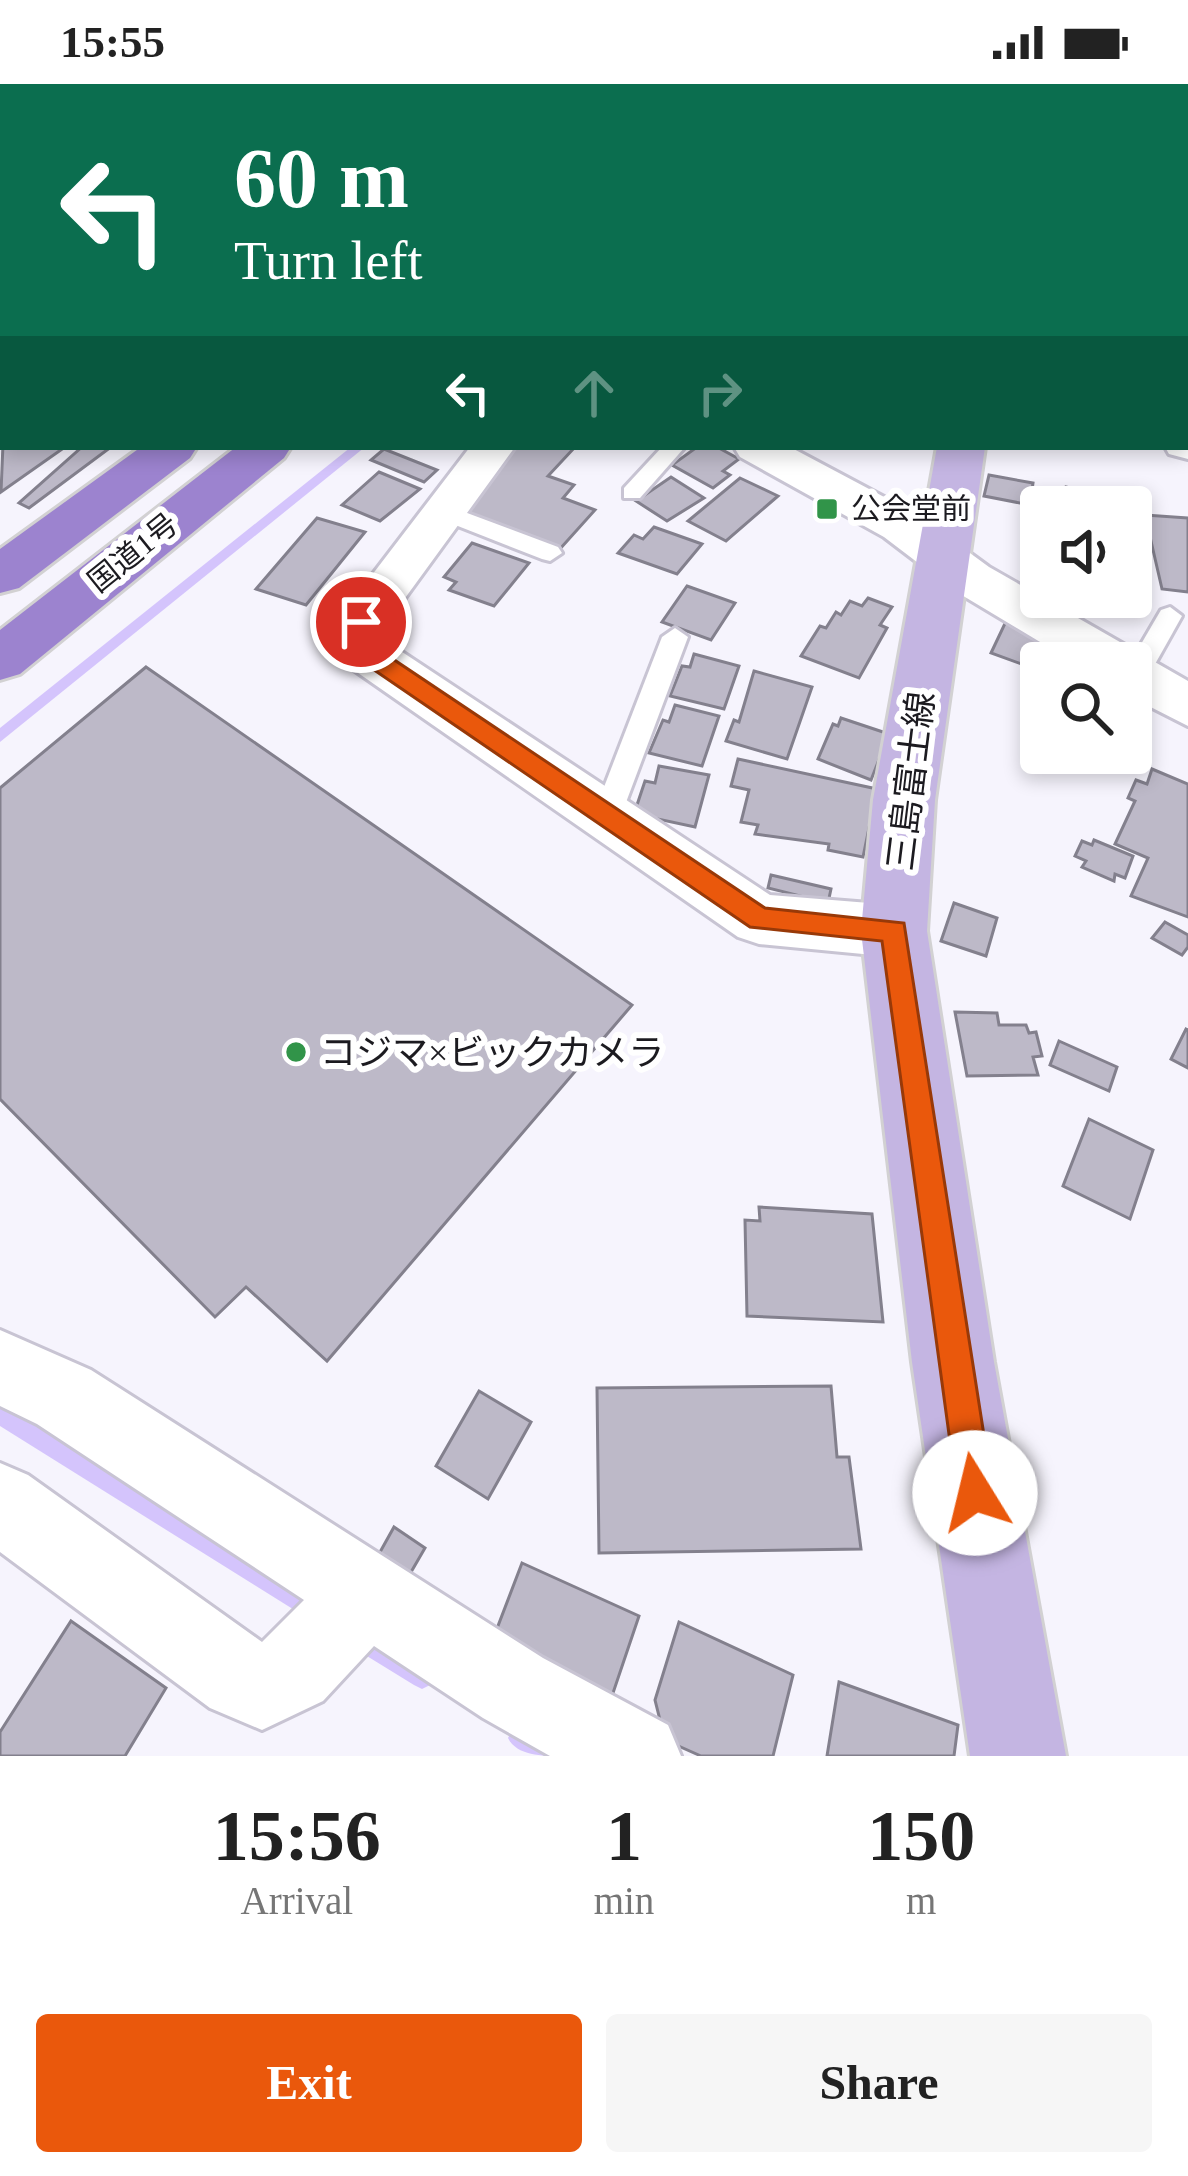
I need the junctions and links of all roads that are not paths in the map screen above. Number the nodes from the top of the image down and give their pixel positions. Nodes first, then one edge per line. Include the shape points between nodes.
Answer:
1 (169, 450) edge
2 (263, 450) edge
3 (491, 450) edge
4 (671, 450) edge
5 (762, 450) edge
6 (960, 450) edge
7 (632, 493) dead end
8 (443, 512) junction
9 (550, 553) dead end
10 (941, 555) junction
11 (0, 575) edge
12 (1169, 616) dead end
13 (675, 637) dead end
14 (1082, 642) edge
15 (1149, 642) edge
16 (0, 660) edge
17 (1152, 684) edge
18 (1188, 706) edge
19 (608, 813) junction
20 (894, 931) junction
21 (0, 1366) edge
22 (0, 1503) edge
23 (364, 1592) junction
24 (637, 1756) edge
25 (1018, 1756) edge

1 - 11 highway, 国道1号
2 - 16 highway, 国道1号
3 - 8 street
4 - 7 lane
5 - 10 street
6 - 10 main road, 三島富士線
8 - 9 lane
8 - 19 street via 355,639
10 - 14 street
10 - 20 main road, 三島富士線 via 904,800
12 - 15 lane
13 - 19 lane
17 - 18 street
19 - 20 street via 759,919
20 - 25 main road, 三島富士線
21 - 23 street via 64,1397
22 - 23 street via 262,1687 284,1680
23 - 24 street

